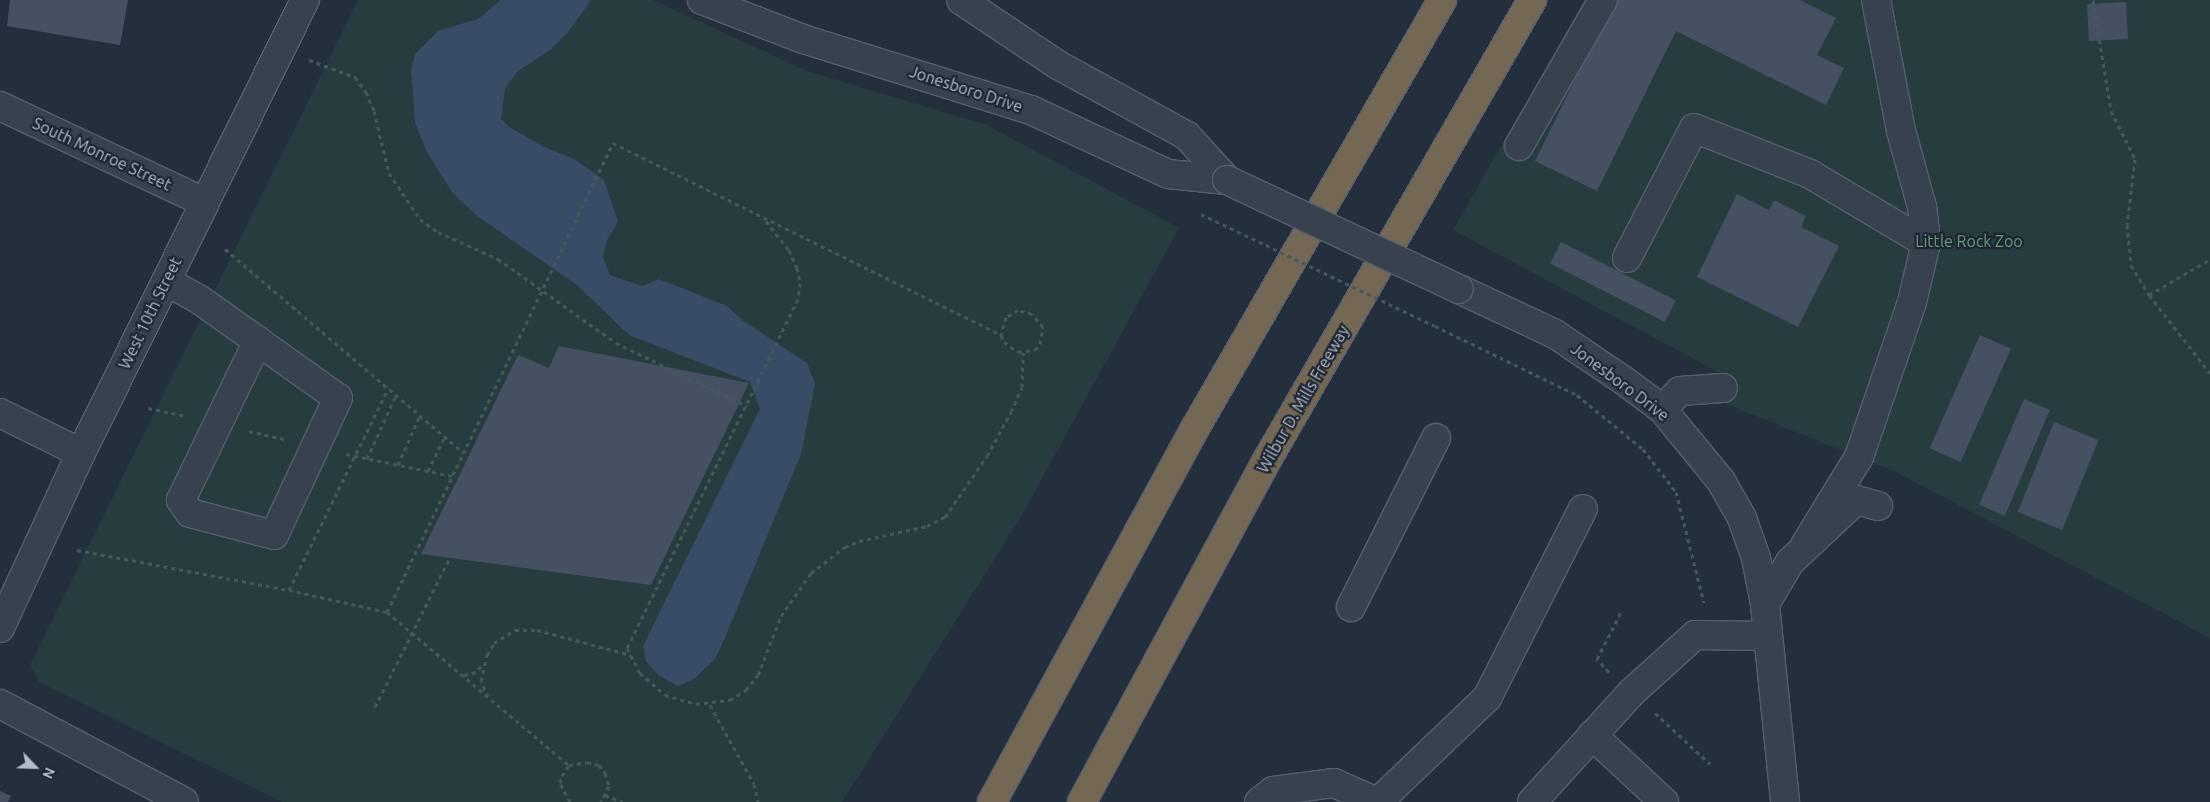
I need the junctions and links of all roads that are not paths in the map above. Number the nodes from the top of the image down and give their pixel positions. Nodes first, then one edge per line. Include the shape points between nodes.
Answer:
1 (305, 0) edge
2 (702, 0) edge
3 (960, 0) edge
4 (1442, 0) edge
5 (1532, 0) edge
6 (1603, 0) edge
7 (1876, 0) edge
8 (0, 106) edge
9 (1519, 146) dead end
10 (1227, 180) junction
11 (204, 202) junction
12 (1926, 243) junction
13 (1626, 258) dead end
14 (166, 281) junction
15 (258, 341) junction
16 (1723, 388) dead end
17 (1662, 410) junction
18 (0, 413) edge
19 (1436, 438) dead end
20 (81, 453) junction
21 (1878, 506) dead end
22 (1583, 509) dead end
23 (1806, 545) junction
24 (1765, 604) junction
25 (1351, 607) dead end
26 (0, 628) edge
27 (1768, 636) junction
28 (0, 704) edge
29 (1592, 735) junction
30 (184, 802) edge
31 (992, 802) edge
32 (1082, 802) edge
33 (1259, 802) edge
34 (1377, 802) edge
35 (1533, 802) edge
36 (1664, 802) edge
37 (1785, 802) edge

1 - 11 street, West 10th Street
2 - 10 street, Jonesboro Drive via 803,39 1031,110 1168,174
3 - 10 street, Jonesboro Drive via 1058,65 1187,136
4 - 31 highway via 1194,430
5 - 32 highway, Wilbur D. Mills Freeway via 1267,460
6 - 9 street
7 - 12 street via 1901,131 1922,207
8 - 11 street, South Monroe Street
10 - 17 street, Jonesboro Drive, bridge via 1555,334
11 - 14 street, West 10th Street
12 - 13 street via 1810,174 1694,128
12 - 23 street via 1912,302 1859,457
14 - 15 street via 200,300
14 - 20 street, West 10th Street
15 - 15 street via 338,398 274,535 190,513 181,500
16 - 17 street via 1680,391
17 - 24 street, Jonesboro Drive via 1720,481 1742,518 1756,558
18 - 20 street
19 - 25 street
20 - 26 street, West 10th Street
21 - 23 street via 1856,500
22 - 34 street via 1487,698
23 - 24 street via 1790,562
24 - 27 street, Jonesboro Drive
27 - 29 street via 1695,635 1632,692
27 - 37 street, Jonesboro Drive
28 - 30 street
29 - 35 street
29 - 36 street
33 - 34 street via 1273,791 1334,783

